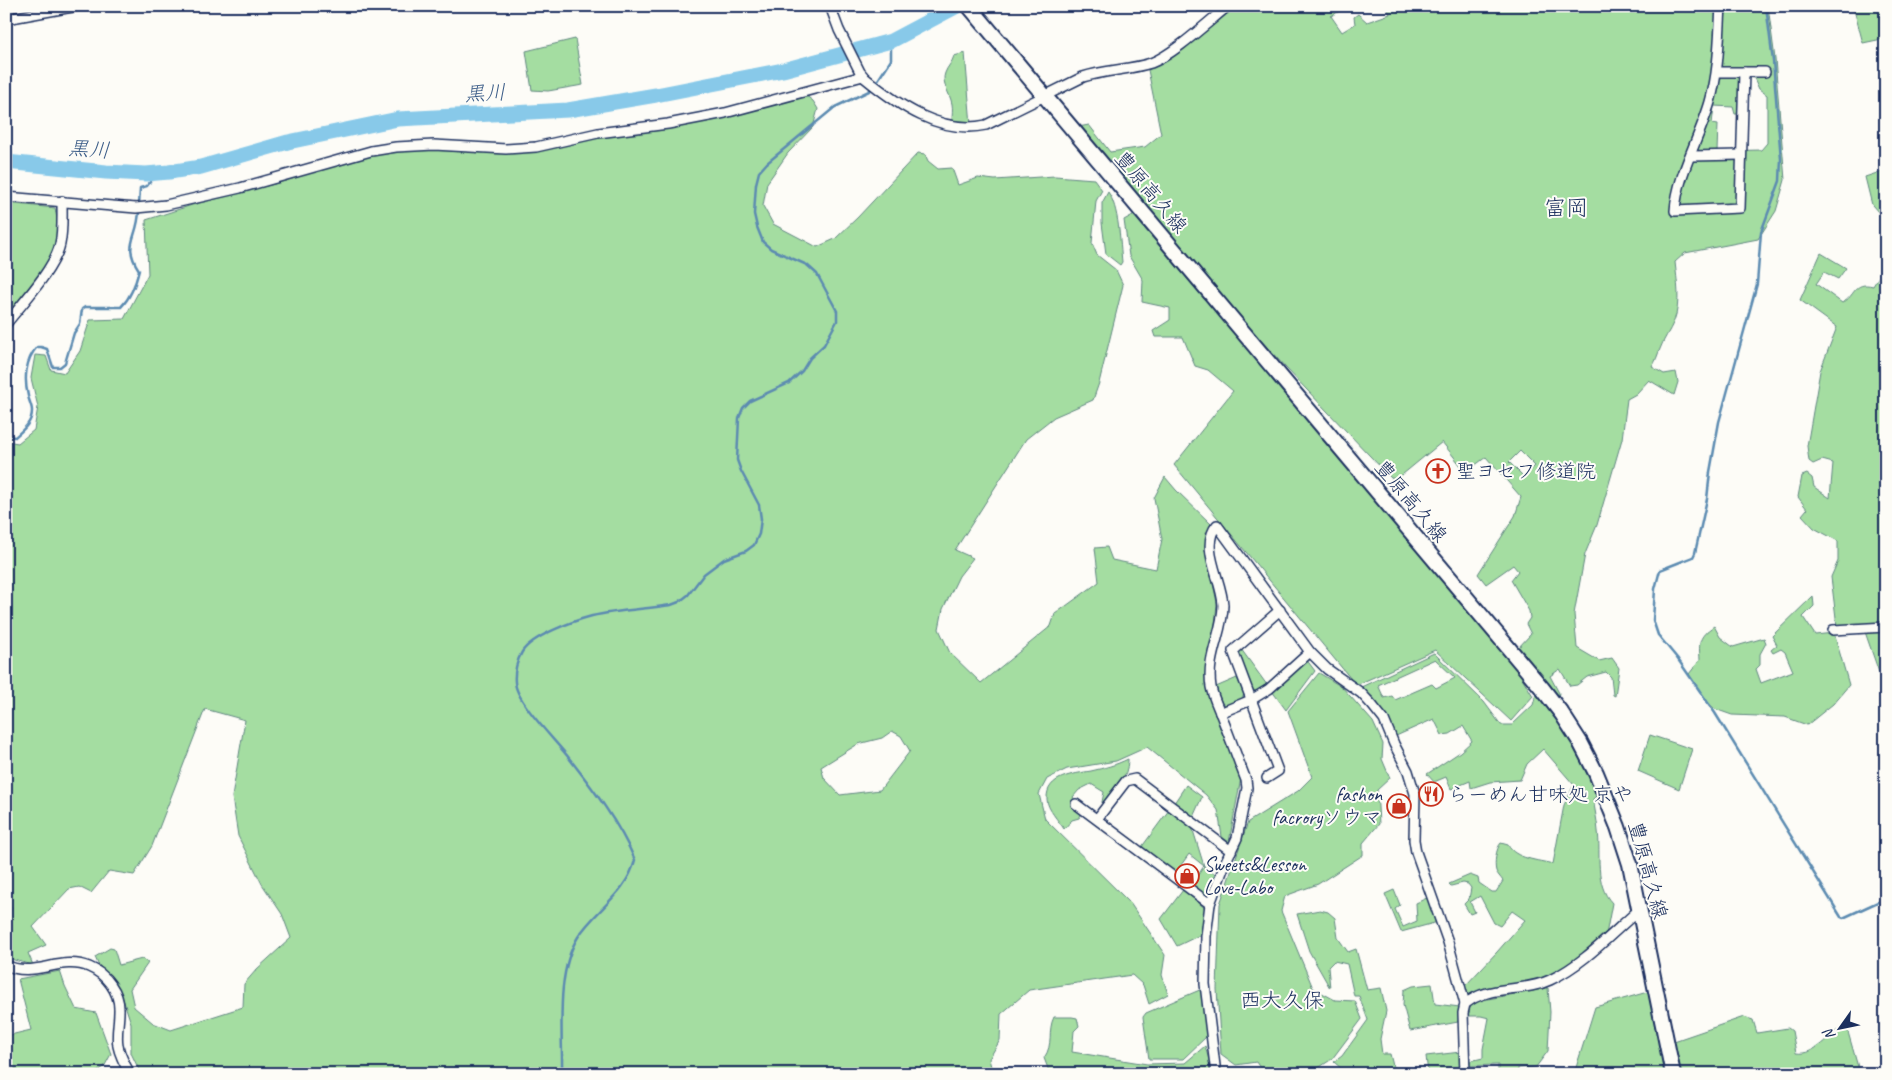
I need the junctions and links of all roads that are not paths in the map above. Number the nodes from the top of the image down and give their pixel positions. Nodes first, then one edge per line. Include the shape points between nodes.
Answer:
1 (78, 6) edge
2 (830, 6) edge
3 (969, 6) edge
4 (1228, 6) edge
5 (1721, 6) edge
6 (6, 18) edge
7 (1717, 72) junction
8 (1744, 72) junction
9 (1765, 72) dead end
10 (863, 75) junction
11 (1044, 96) junction
12 (1742, 155) junction
13 (1691, 156) junction
14 (6, 197) edge
15 (62, 201) junction
16 (6, 324) edge
17 (1280, 610) junction
18 (1886, 627) edge
19 (1834, 630) dead end
20 (1310, 652) junction
21 (1251, 700) junction
22 (1220, 713) junction
23 (1267, 778) dead end
24 (1076, 804) dead end
25 (1097, 819) junction
26 (1231, 851) junction
27 (1210, 904) junction
28 (1640, 909) junction
29 (6, 965) edge
30 (1465, 1004) junction
31 (130, 1074) edge
32 (1216, 1074) edge
33 (1465, 1074) edge
34 (1673, 1074) edge

1 - 6 street
2 - 10 street
3 - 11 main road, 豊原高久線
4 - 11 street via 1153,62 1098,72
5 - 7 street
7 - 8 street
7 - 13 street via 1711,100
8 - 9 street
8 - 12 street
10 - 11 street via 910,111 956,127 986,125
10 - 15 street via 725,113 598,133 536,147 396,147 166,205 136,208
11 - 28 main road, 豊原高久線 via 1562,714 1596,774 1618,827
12 - 13 street
12 - 13 street via 1740,208 1675,211 1679,184
14 - 15 street
15 - 16 street via 60,245 56,257
17 - 20 street
17 - 21 street via 1233,651
17 - 22 street via 1217,524 1211,531 1210,541 1223,606 1210,667 1211,687
18 - 19 street
20 - 21 street via 1269,689
20 - 30 street via 1372,704 1384,720 1408,771 1416,797 1416,852 1448,942
21 - 22 street
21 - 23 street via 1278,772
22 - 26 street via 1248,788 1241,824
24 - 25 street
25 - 26 street via 1126,781 1135,779
25 - 27 street
26 - 27 street
27 - 32 street via 1205,984
28 - 30 street via 1592,953 1550,980 1478,996
28 - 34 main road, 豊原高久線
29 - 31 street via 28,970 73,963 87,966 102,975 118,1000 118,1046
30 - 33 street

